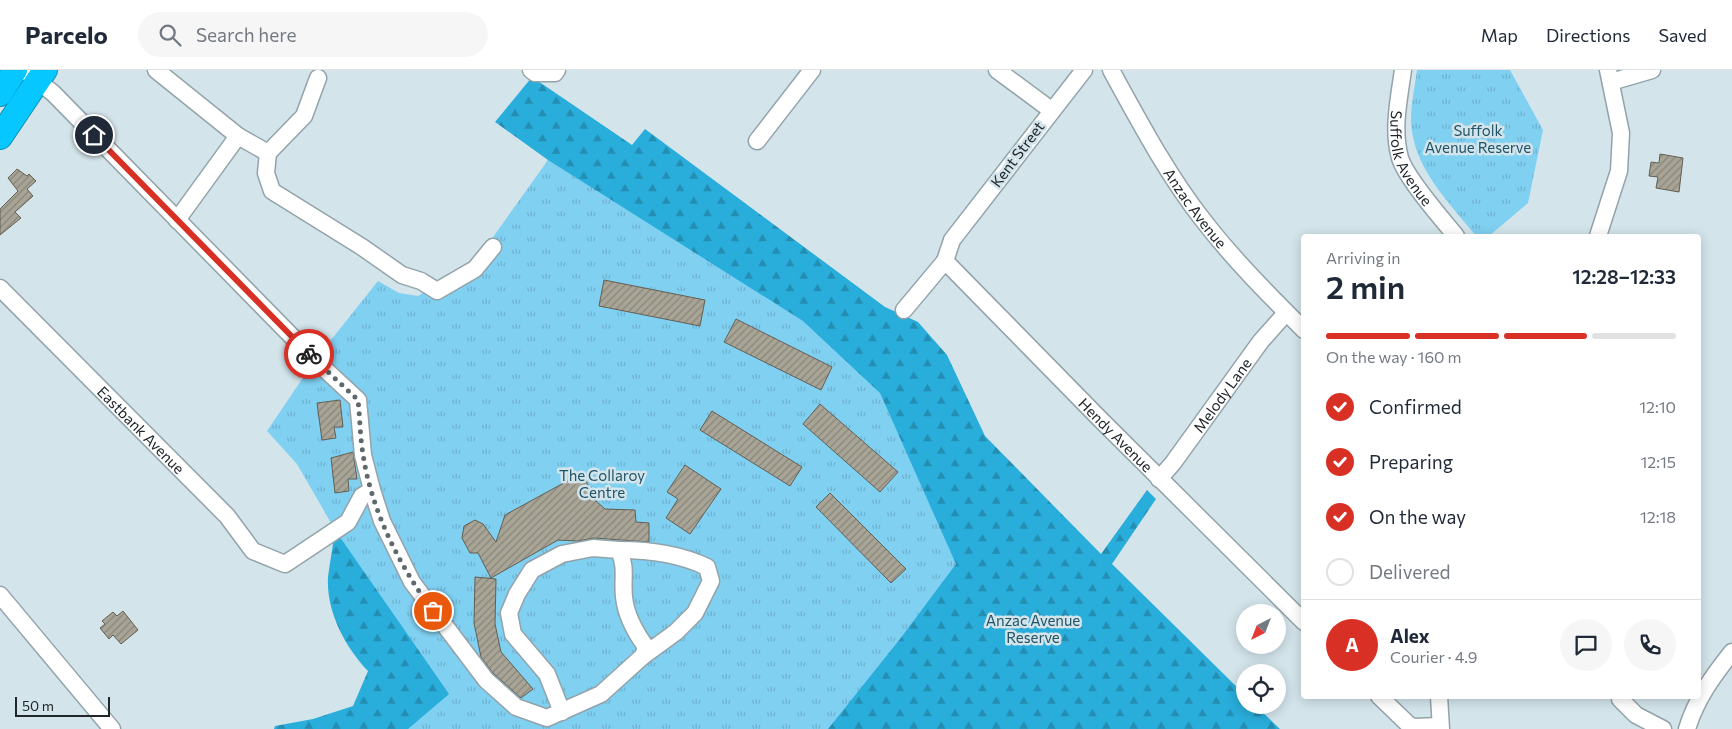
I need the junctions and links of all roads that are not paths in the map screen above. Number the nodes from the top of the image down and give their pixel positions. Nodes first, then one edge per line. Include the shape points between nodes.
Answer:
1 (15, 70) edge
2 (156, 70) edge
3 (531, 70) edge
4 (812, 70) edge
5 (997, 70) edge
6 (1084, 70) edge
7 (1111, 70) edge
8 (1403, 70) edge
9 (1652, 70) edge
10 (556, 72) edge
11 (35, 73) edge
12 (1609, 76) edge
13 (318, 78) dead end
14 (0, 94) edge
15 (1051, 110) junction
16 (238, 136) junction
17 (0, 137) edge
18 (757, 141) dead end
19 (268, 153) junction
20 (178, 220) junction
21 (1454, 234) edge
22 (1599, 234) edge
23 (493, 248) dead end
24 (945, 262) junction
25 (0, 288) edge
26 (904, 310) dead end
27 (1286, 313) junction
28 (1301, 327) edge
29 (1159, 478) junction
30 (372, 490) junction
31 (619, 550) junction
32 (0, 595) edge
33 (1301, 619) edge
34 (1732, 652) edge
35 (643, 656) junction
36 (1701, 696) edge
37 (1382, 699) edge
38 (1438, 699) edge
39 (1620, 699) edge
40 (1700, 699) edge
41 (562, 712) junction
42 (1440, 727) edge
43 (112, 729) edge
44 (1663, 729) edge
45 (1687, 729) edge

1 - 14 highway
2 - 16 street
3 - 10 street via 534,73
4 - 18 street
5 - 15 street
6 - 15 street, Kent Street
7 - 27 street, Anzac Avenue via 1149,140 1203,220
8 - 21 street, Suffolk Avenue via 1396,123 1400,159 1428,202
9 - 12 street
11 - 17 highway
11 - 20 street
12 - 22 street via 1620,134 1619,171
13 - 19 street via 304,116
15 - 24 street, Kent Street via 952,240
16 - 19 street
16 - 20 street
19 - 23 street via 266,172 272,191 402,275 437,291 475,268
20 - 30 street via 358,400 363,455
24 - 26 street
24 - 29 street, Hendy Avenue
25 - 30 street, Eastbank Avenue via 227,516 253,551 285,564 348,522 362,496
27 - 28 street, Anzac Avenue
27 - 29 street, Melody Lane via 1261,341
29 - 33 street, Hendy Avenue
30 - 41 street via 382,521 412,582 486,680 516,707 547,718
31 - 35 street via 625,564 624,596 635,632 646,648
31 - 35 street via 644,550 690,558 708,567 711,581 695,614
31 - 41 street via 593,548 562,554 532,570 509,613 513,634 547,674
32 - 43 street
34 - 36 street
35 - 41 street via 601,694
37 - 42 street via 1414,728
38 - 42 street
39 - 44 street via 1636,716
40 - 45 street

